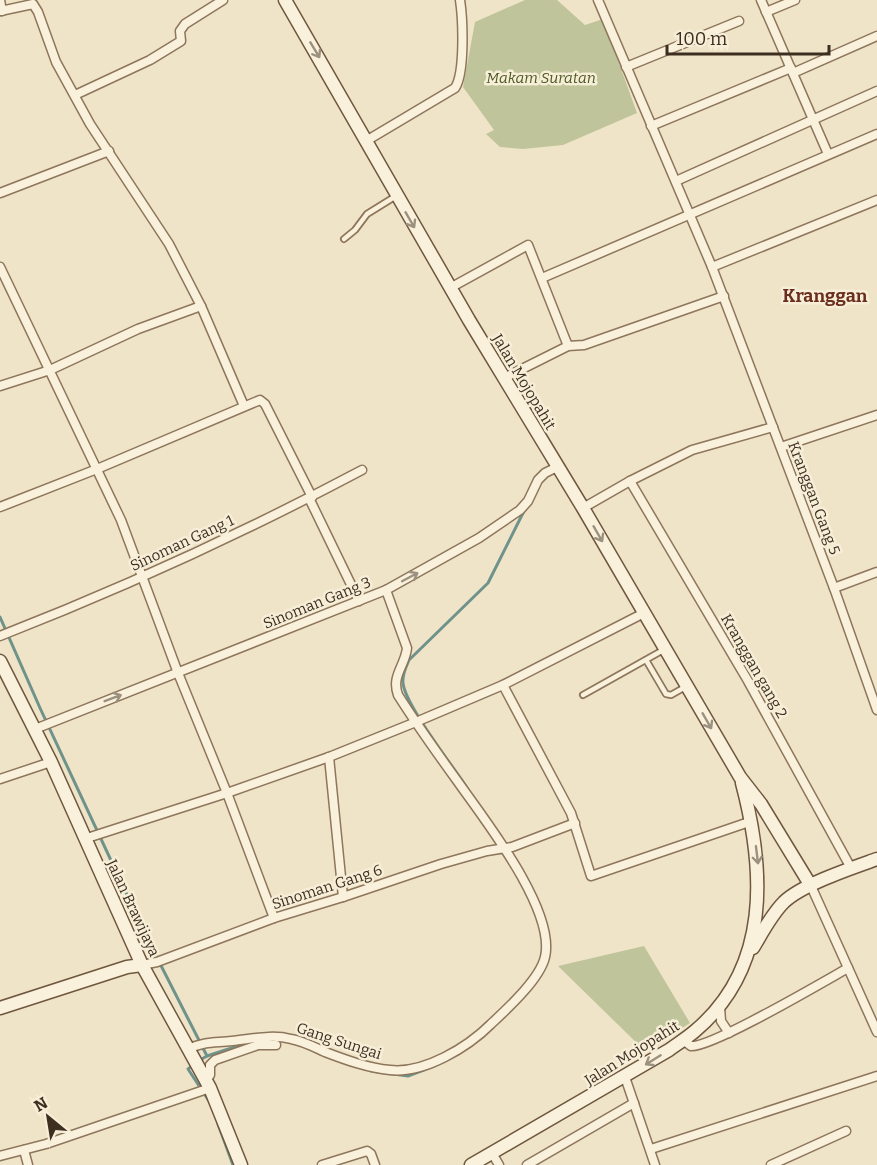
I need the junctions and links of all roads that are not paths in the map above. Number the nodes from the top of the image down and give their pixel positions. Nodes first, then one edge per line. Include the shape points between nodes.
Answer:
1 (0, 0) edge
2 (223, 0) edge
3 (285, 0) edge
4 (460, 0) edge
5 (599, 0) edge
6 (761, 0) edge
7 (795, 0) edge
8 (1, 11) edge
9 (766, 12) junction
10 (739, 21) dead end
11 (877, 36) edge
12 (627, 67) junction
13 (792, 70) junction
14 (877, 91) edge
15 (75, 95) junction
16 (814, 119) junction
17 (651, 126) junction
18 (877, 134) edge
19 (366, 141) junction
20 (109, 151) junction
21 (828, 154) junction
22 (676, 181) junction
23 (0, 193) edge
24 (396, 195) junction
25 (877, 200) edge
26 (691, 214) junction
27 (344, 239) dead end
28 (0, 267) edge
29 (712, 267) junction
30 (542, 278) junction
31 (450, 288) junction
32 (724, 296) junction
33 (201, 306) junction
34 (568, 346) junction
35 (50, 370) junction
36 (504, 378) junction
37 (0, 386) edge
38 (244, 406) junction
39 (877, 415) edge
40 (774, 427) junction
41 (781, 447) junction
42 (557, 466) junction
43 (97, 469) junction
44 (362, 470) dead end
45 (630, 481) junction
46 (311, 497) junction
47 (0, 507) edge
48 (583, 508) junction
49 (877, 572) edge
50 (143, 576) junction
51 (834, 588) junction
52 (386, 590) junction
53 (359, 601) junction
54 (644, 613) junction
55 (5, 634) edge
56 (665, 649) junction
57 (646, 660) junction
58 (0, 663) edge
59 (178, 673) junction
60 (502, 685) junction
61 (687, 686) junction
62 (583, 695) dead end
63 (877, 710) edge
64 (416, 722) junction
65 (39, 727) junction
66 (329, 757) junction
67 (51, 762) junction
68 (740, 777) junction
69 (0, 779) edge
70 (227, 793) junction
71 (752, 821) junction
72 (575, 823) junction
73 (94, 836) junction
74 (508, 847) junction
75 (877, 859) edge
76 (851, 868) junction
77 (811, 886) junction
78 (343, 897) junction
79 (274, 918) junction
80 (747, 957) junction
81 (142, 965) junction
82 (848, 968) junction
83 (720, 1005) junction
84 (0, 1008) edge
85 (877, 1032) edge
86 (729, 1033) junction
87 (683, 1040) junction
88 (276, 1046) dead end
89 (195, 1047) junction
90 (877, 1076) edge
91 (625, 1077) junction
92 (206, 1083) junction
93 (634, 1103) junction
94 (846, 1131) dead end
95 (651, 1149) junction
96 (24, 1150) junction
97 (492, 1153) junction
98 (0, 1156) edge
99 (28, 1165) edge
100 (240, 1165) edge
101 (322, 1165) edge
102 (375, 1165) edge
103 (471, 1165) edge
104 (499, 1165) edge
105 (527, 1165) edge
106 (656, 1165) edge
107 (771, 1165) edge

1 - 8 street
2 - 15 street via 185,24 180,31 181,41
3 -> 19 main road, Jalan Mojopahit
4 - 19 street via 460,79 455,88
5 - 12 street, Kranggan Gang 5
6 - 9 street
7 - 9 street
8 - 15 street via 33,4 56,62
9 - 13 street
10 - 12 street
11 - 13 street
12 - 17 street, Kranggan Gang 5
13 - 16 street
13 - 17 street
14 - 16 street
15 - 20 street
16 - 21 street
16 - 22 street
17 - 22 street, Kranggan Gang 5
18 - 21 street
19 - 24 main road, Jalan Mojopahit
20 - 23 street
20 - 33 street via 168,244
21 - 26 street
22 - 26 street, Kranggan Gang 5
24 - 27 lane via 367,214
24 -> 31 main road, Jalan Mojopahit
25 - 29 street
26 - 29 street, Kranggan Gang 5
26 - 30 street
28 - 35 street
29 - 32 street, Kranggan Gang 5
30 - 31 street via 528,245
30 - 34 street
31 - 36 main road, Jalan Mojopahit
32 - 34 street via 584,345
32 - 40 street, Kranggan Gang 5
33 - 35 street via 138,329
33 - 38 street
34 - 36 street
35 - 37 street
35 - 43 street
36 - 42 main road, Jalan Mojopahit
38 - 43 street
38 - 46 street via 260,400 265,404
39 - 41 street
40 - 41 street, Kranggan Gang 5
40 - 45 street via 692,450
41 - 51 street, Kranggan Gang 5
42 - 48 main road, Jalan Mojopahit
52 -> 42 street, Sinoman Gang 3 via 479,538 520,510 538,480
43 - 47 street
43 - 50 street
44 - 46 street, Sinoman Gang 1
45 - 48 street
45 - 76 street, Kranggan gang 2 via 748,681
46 - 50 street, Sinoman Gang 1
46 - 53 street
48 -> 54 main road, Jalan Mojopahit
49 - 51 street
50 - 55 street, Sinoman Gang 1
50 - 59 street
51 - 63 street, Kranggan Gang 5
52 - 53 street, Sinoman Gang 3
52 - 64 street via 408,648 396,677 396,690
53 - 59 street, Sinoman Gang 3
54 - 56 main road, Jalan Mojopahit
54 - 60 street
56 - 57 lane
56 - 61 main road, Jalan Mojopahit
57 - 61 lane via 666,694
57 - 62 lane
58 - 65 main road, Jalan Brawijaya
65 -> 59 street, Sinoman Gang 3
59 - 70 street
60 - 64 street
60 - 72 street
61 -> 68 main road, Jalan Mojopahit
64 - 66 street
64 - 74 street
65 - 67 main road, Jalan Brawijaya
66 - 70 street
66 - 78 street
67 - 69 street
67 - 73 main road, Jalan Brawijaya
68 - 71 main road, Jalan Mojopahit
68 - 77 main road, Jalan Mojopahit
70 - 73 street
70 - 79 street
71 - 72 street via 591,876
71 -> 80 main road, Jalan Mojopahit via 759,903
72 - 74 street, Sinoman Gang 6
73 - 81 main road, Jalan Brawijaya
74 - 78 street, Sinoman Gang 6 via 441,864
74 - 89 street, Gang Sungai via 540,915 545,956 526,988 486,1029 450,1053 415,1069 392,1070 275,1036
75 - 76 main road
76 - 77 main road
77 - 80 main road via 785,900
77 - 82 street
78 - 79 street, Sinoman Gang 6
79 - 81 street, Sinoman Gang 6
80 - 83 main road, Jalan Mojopahit
81 - 84 main road
81 - 89 main road, Jalan Brawijaya
82 - 85 street
82 - 86 street
83 - 86 street via 721,1021
83 - 87 main road, Jalan Mojopahit
86 - 87 street via 700,1046 690,1046
87 -> 91 main road, Jalan Mojopahit
88 - 92 street, Gang Sungai via 258,1045 215,1060
89 - 92 main road, Jalan Brawijaya
90 - 95 street
91 - 93 street
91 - 97 main road, Jalan Mojopahit
92 - 96 street via 195,1095
92 - 100 main road, Jalan Brawijaya
93 - 95 street
93 - 105 street
94 - 107 street
95 - 106 street
96 - 98 street
96 - 99 street
97 - 103 main road, Jalan Mojopahit
97 - 104 street
101 - 102 street via 367,1151

